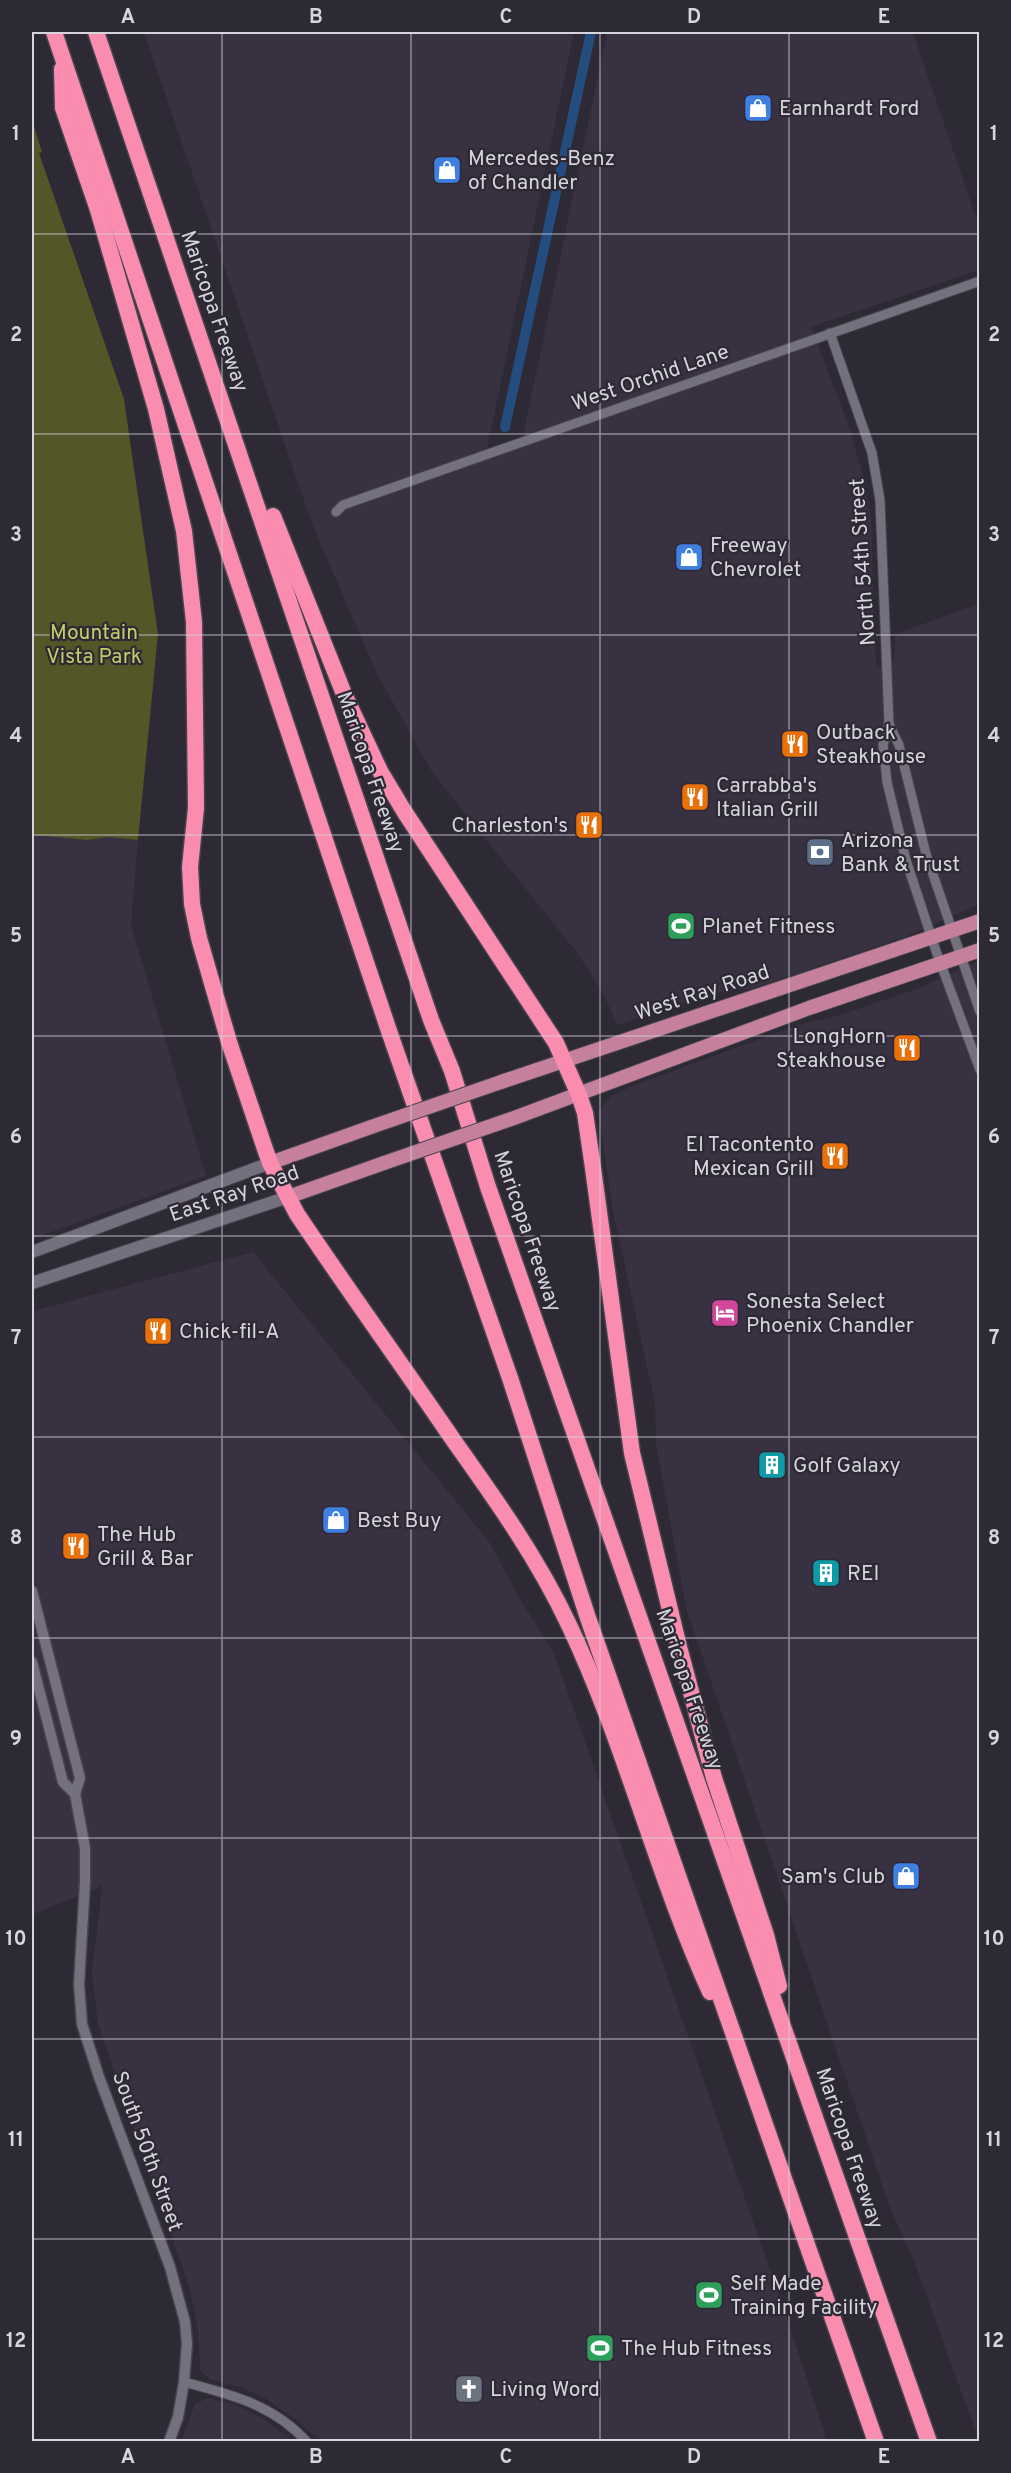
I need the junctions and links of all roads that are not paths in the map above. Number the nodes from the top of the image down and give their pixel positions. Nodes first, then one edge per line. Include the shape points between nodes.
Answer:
1 (54, 32) edge
2 (96, 32) edge
3 (62, 53) junction
4 (980, 281) edge
5 (830, 333) junction
6 (210, 367) junction
7 (336, 512) dead end
8 (889, 724) junction
9 (980, 921) edge
10 (951, 931) junction
11 (932, 938) junction
12 (980, 950) edge
13 (960, 957) junction
14 (940, 964) junction
15 (980, 1012) edge
16 (564, 1060) junction
17 (980, 1070) edge
18 (579, 1095) junction
19 (438, 1104) joint
20 (270, 1163) junction
21 (288, 1197) junction
22 (32, 1252) edge
23 (32, 1283) edge
24 (32, 1591) edge
25 (32, 1662) edge
26 (75, 1794) junction
27 (802, 2080) junction
28 (757, 2095) junction
29 (184, 2382) junction
30 (169, 2442) edge
31 (307, 2442) edge
32 (876, 2442) edge
33 (929, 2442) edge

1 - 3 highway
2 - 6 highway, Maricopa Freeway
3 - 20 highway via 63,108 98,210 156,410 184,531 194,622 196,808 190,867 192,904 206,968
3 - 28 highway via 588,1618
4 - 5 street, West Orchid Lane
5 - 7 street, West Orchid Lane via 343,505
5 - 8 street, North 54th Street via 872,453 880,500
6 - 16 highway via 361,735 404,811
6 - 27 highway, Maricopa Freeway via 431,1020 452,1071 488,1187
8 - 10 street, North 54th Street via 899,745 926,854
8 - 11 street, North 54th Street via 884,745 891,801
9 - 10 main road, West Ray Road
10 - 11 main road, West Ray Road
10 - 13 street, North 54th Street
11 - 14 street, North 54th Street
11 - 16 main road, West Ray Road
12 - 13 main road
13 - 14 main road
13 - 15 street, North 54th Street
14 - 17 street, North 54th Street
14 - 18 main road via 809,1008
16 - 18 highway
16 - 19 main road, West Ray Road, bridge
18 - 21 main road, East Ray Road, bridge
18 - 27 highway via 585,1113 632,1453 711,1767 766,1935
19 - 20 main road, East Ray Road, bridge
20 - 21 highway
20 - 22 main road, East Ray Road
21 - 23 main road, East Ray Road
21 - 28 highway via 542,1572 589,1669 696,1962
24 - 26 street, South 50th Street via 80,1778
25 - 26 street, South 50th Street via 63,1782
26 - 29 street, South 50th Street via 85,1848 79,1976 82,2024 170,2267 185,2322
27 - 33 highway, Maricopa Freeway
28 - 32 highway
29 - 30 street, South 50th Street
29 - 31 street via 261,2406

